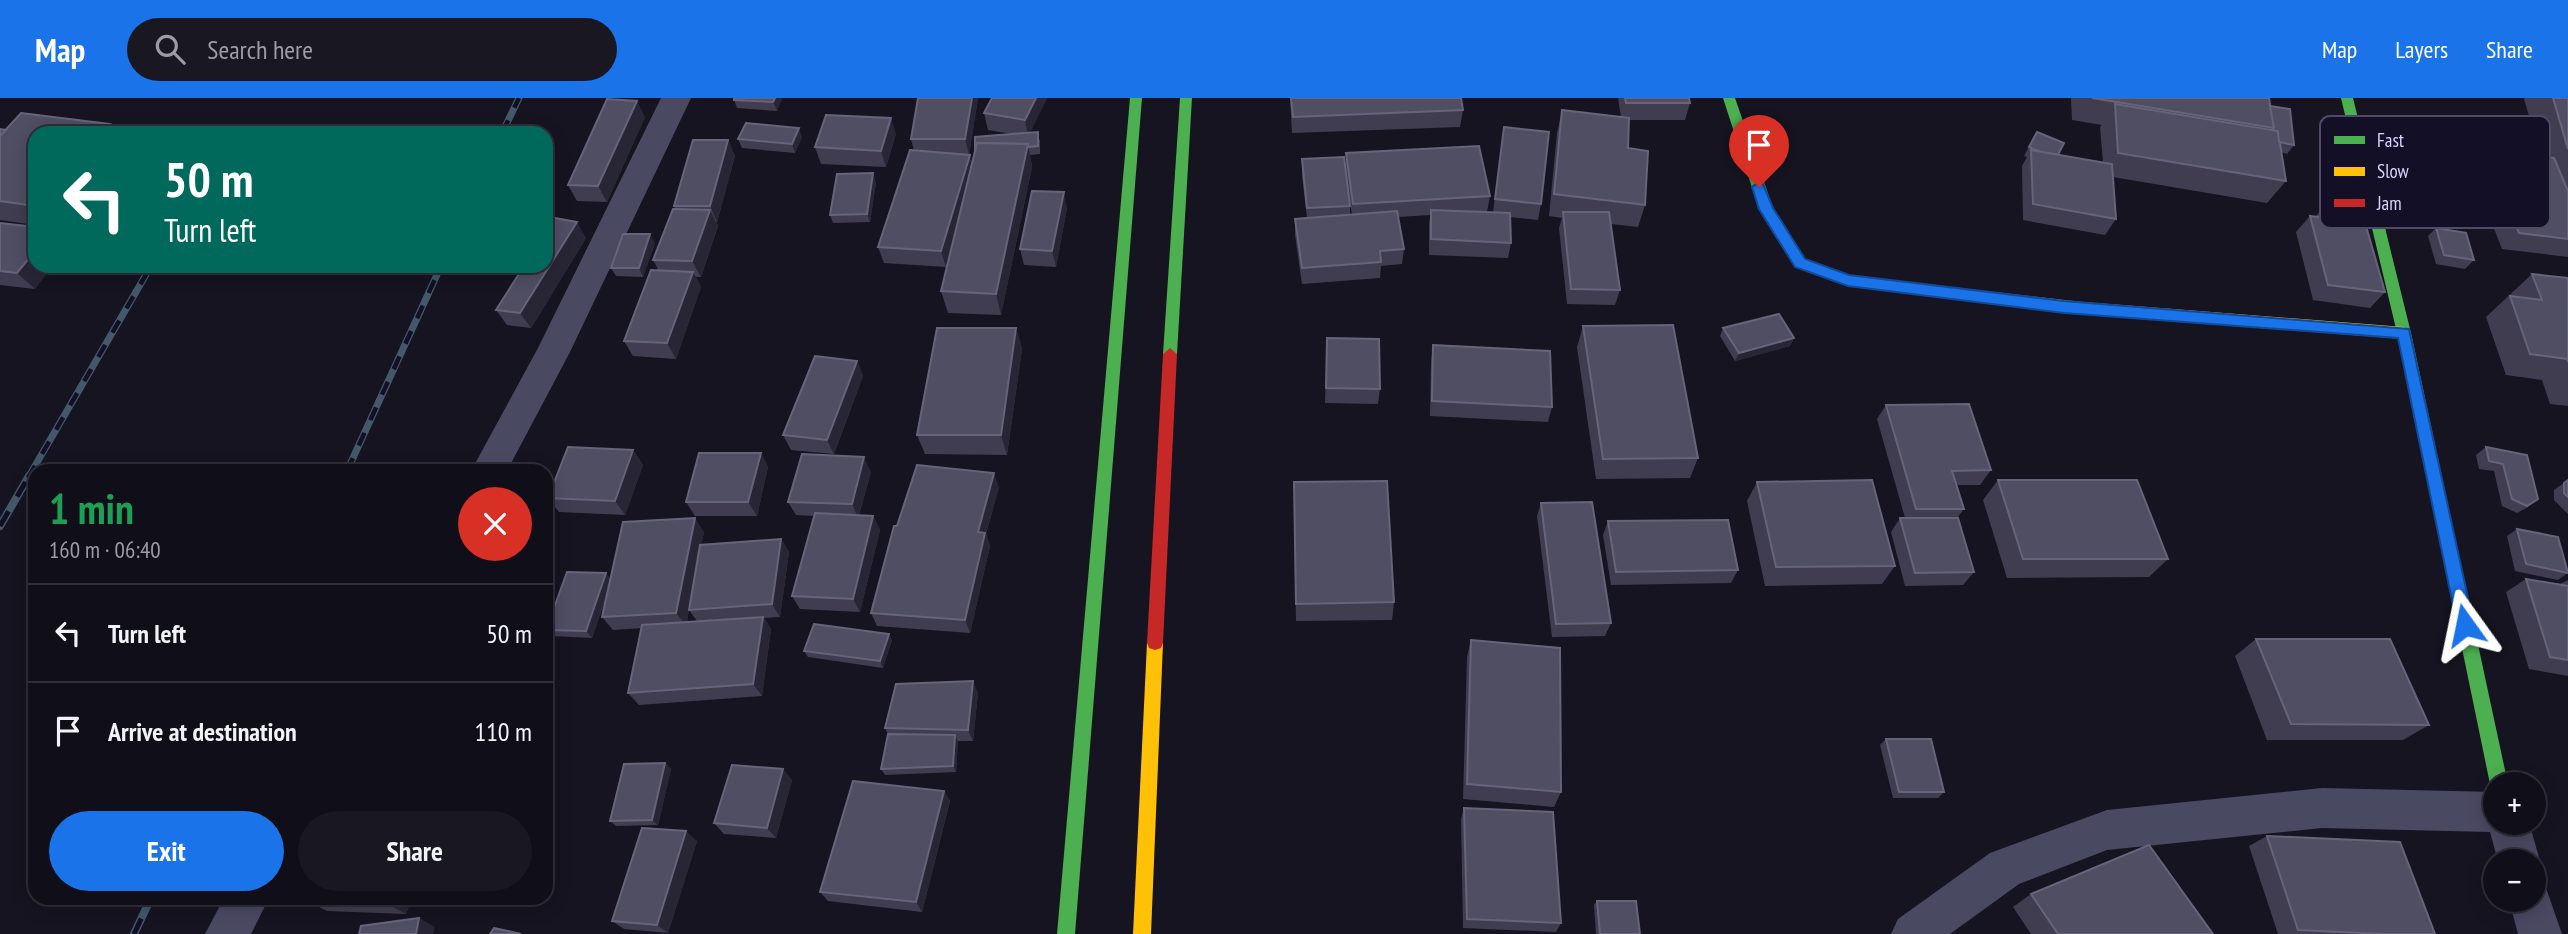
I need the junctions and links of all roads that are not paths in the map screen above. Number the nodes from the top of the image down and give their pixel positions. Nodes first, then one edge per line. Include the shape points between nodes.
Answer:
1 (676, 98) edge
2 (1136, 98) edge
3 (1186, 98) edge
4 (1729, 98) edge
5 (2347, 98) edge
6 (2351, 116) edge
7 (2379, 228) edge
8 (2404, 333) junction
9 (493, 464) edge
10 (2496, 772) edge
11 (2483, 812) edge
12 (244, 905) edge
13 (2534, 912) edge
14 (228, 934) edge
15 (1066, 934) edge
16 (1142, 934) edge
17 (1913, 934) edge
18 (2540, 934) edge

1 - 9 street via 553,352
2 - 15 street
3 - 16 street via 1164,448
4 - 8 street via 1766,209 1800,263 1848,281 2064,307
5 - 6 street
7 - 8 street
8 - 10 street
11 - 17 street via 2322,808 2107,830 2005,868
12 - 14 street
13 - 18 street

